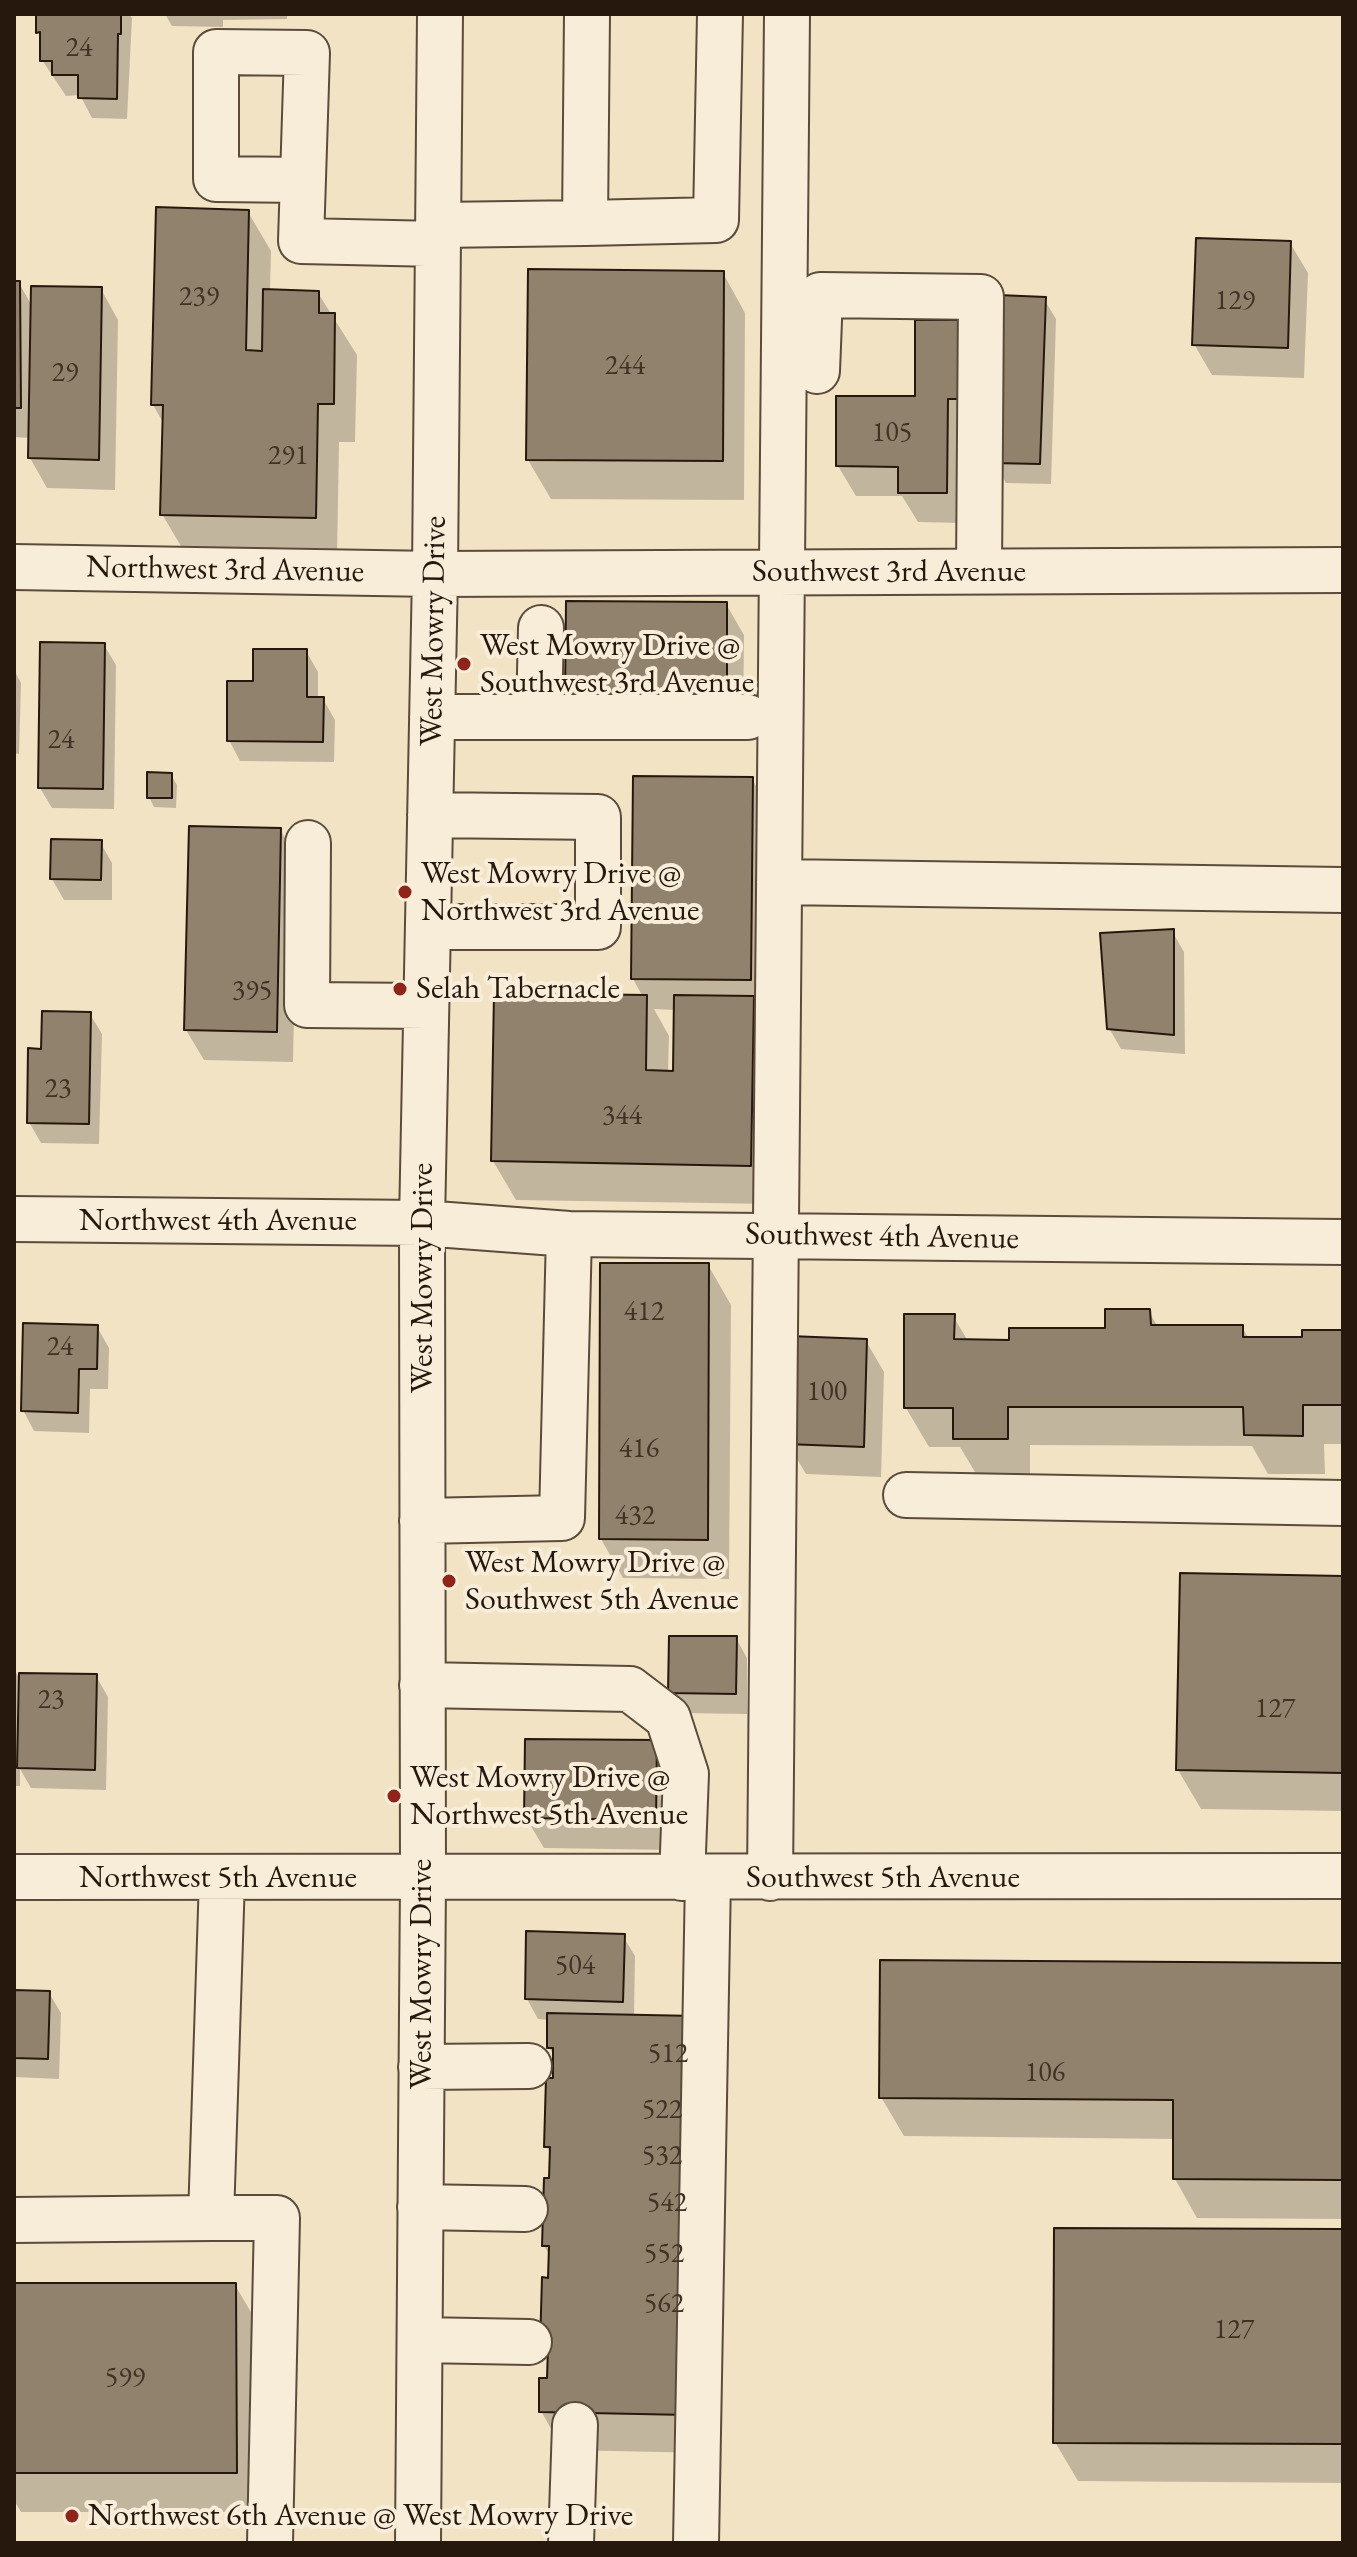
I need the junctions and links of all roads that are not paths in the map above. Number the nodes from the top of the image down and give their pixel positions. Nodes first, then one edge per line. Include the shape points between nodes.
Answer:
1 (440, 14) edge
2 (587, 14) edge
3 (720, 14) edge
4 (787, 14) edge
5 (303, 180) dead end
6 (585, 223) junction
7 (438, 234) junction
8 (817, 371) dead end
9 (14, 567) edge
10 (1343, 570) edge
11 (979, 571) junction
12 (782, 572) junction
13 (435, 574) junction
14 (541, 628) dead end
15 (432, 717) junction
16 (539, 717) junction
17 (748, 717) dead end
18 (430, 815) junction
19 (308, 843) dead end
20 (779, 882) junction
21 (1343, 890) edge
22 (428, 927) junction
23 (426, 1006) junction
24 (14, 1219) edge
25 (422, 1223) junction
26 (569, 1234) junction
27 (776, 1236) junction
28 (1343, 1242) edge
29 (906, 1495) dead end
30 (1343, 1503) edge
31 (422, 1521) junction
32 (422, 1685) junction
33 (1343, 1876) edge
34 (14, 1877) edge
35 (222, 1878) junction
36 (695, 1878) junction
37 (770, 1878) junction
38 (423, 1879) junction
39 (529, 2066) dead end
40 (421, 2067) junction
41 (420, 2207) junction
42 (525, 2209) dead end
43 (211, 2218) junction
44 (14, 2220) edge
45 (420, 2340) junction
46 (529, 2342) dead end
47 (575, 2425) dead end
48 (270, 2543) edge
49 (418, 2543) edge
50 (571, 2543) edge
51 (696, 2543) edge

1 - 7 street, West Mowry Drive
2 - 6 street
3 - 6 street via 716,220
4 - 12 street
5 - 7 street via 301,241
6 - 7 street
7 - 13 street, West Mowry Drive
8 - 11 street via 820,295 981,297
9 - 13 street, Northwest 3rd Avenue
10 - 11 street, Southwest 3rd Avenue
11 - 12 street, Southwest 3rd Avenue
12 - 13 street, Southwest 3rd Avenue
12 - 20 street
13 - 15 street, West Mowry Drive
14 - 16 street
15 - 16 street
15 - 18 street, West Mowry Drive
16 - 17 street
18 - 22 street, West Mowry Drive
18 - 22 street via 598,817 598,927
19 - 23 street via 307,1005
20 - 21 street
20 - 27 street
22 - 23 street, West Mowry Drive
23 - 25 street, West Mowry Drive
24 - 25 street, Northwest 4th Avenue
25 - 26 street, Southwest 4th Avenue
25 - 31 street, West Mowry Drive
26 - 27 street, Southwest 4th Avenue
26 - 31 street via 562,1518
27 - 28 street, Southwest 4th Avenue
27 - 37 street
29 - 30 street
31 - 32 street, West Mowry Drive
32 - 36 street via 630,1689 668,1718 686,1774
32 - 38 street, West Mowry Drive
33 - 37 street, Southwest 5th Avenue
34 - 35 street, Northwest 5th Avenue
35 - 38 street, Northwest 5th Avenue
35 - 43 street
36 - 37 street, Southwest 5th Avenue
36 - 38 street, Southwest 5th Avenue
36 - 51 street
38 - 40 street, West Mowry Drive
39 - 40 street
40 - 41 street, West Mowry Drive
41 - 42 street
41 - 45 street, West Mowry Drive
43 - 44 street
43 - 48 street via 277,2218
45 - 46 street
45 - 49 street, West Mowry Drive
47 - 50 street

